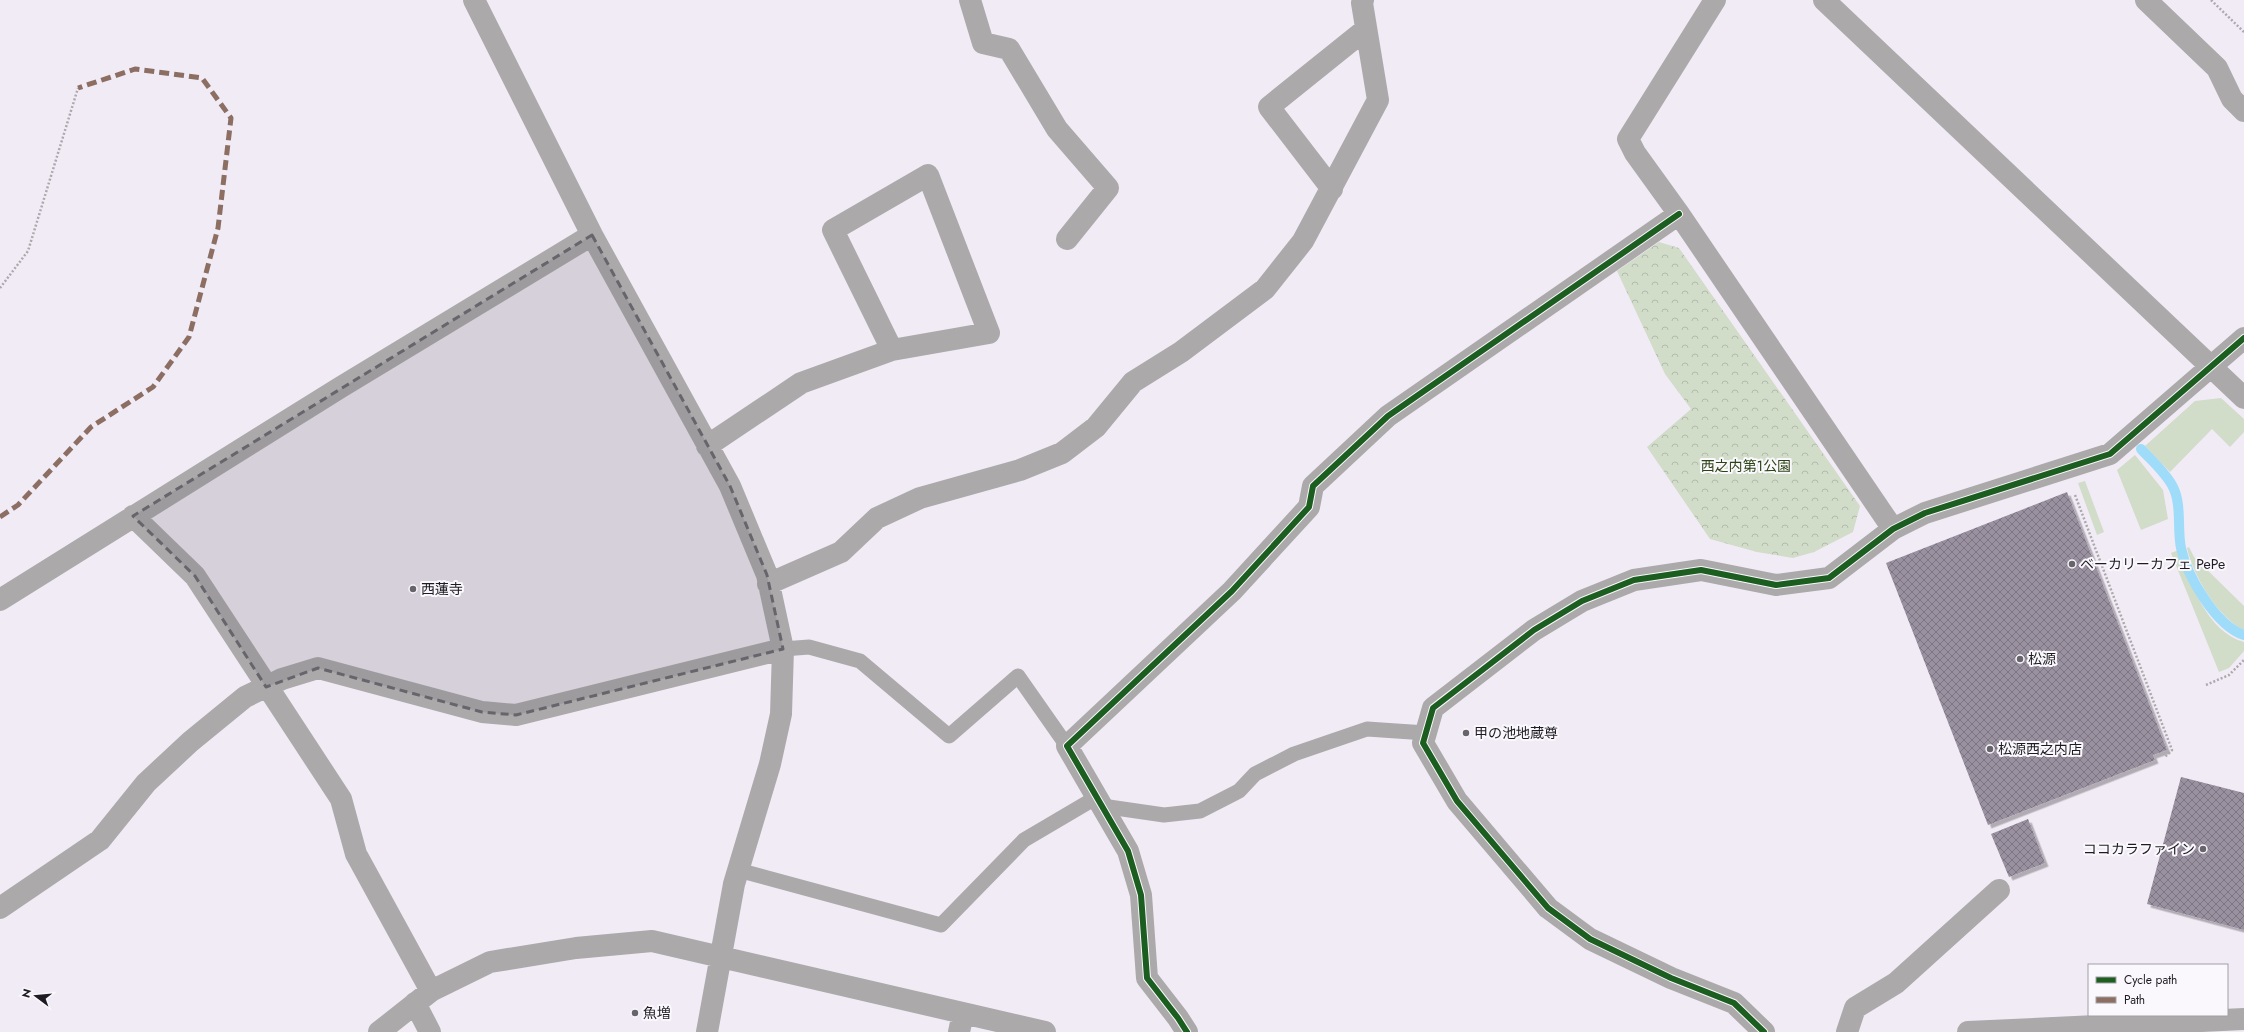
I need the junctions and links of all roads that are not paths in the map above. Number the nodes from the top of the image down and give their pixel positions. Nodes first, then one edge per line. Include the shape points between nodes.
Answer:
1 (474, 0) edge
2 (970, 0) edge
3 (1363, 0) edge
4 (1716, 0) edge
5 (1824, 0) edge
6 (2146, 0) edge
7 (1366, 29) junction
8 (2244, 111) edge
9 (1332, 189) junction
10 (1679, 214) junction
11 (592, 235) junction
12 (1067, 239) dead end
13 (2244, 338) edge
14 (892, 350) junction
15 (2210, 366) junction
16 (2244, 398) edge
17 (707, 446) junction
18 (133, 516) junction
19 (1893, 529) junction
20 (768, 584) junction
21 (0, 600) edge
22 (783, 649) junction
23 (266, 687) junction
24 (1426, 733) junction
25 (1068, 746) junction
26 (1100, 802) junction
27 (738, 870) junction
28 (1999, 890) dead end
29 (0, 908) edge
30 (722, 956) junction
31 (423, 997) junction
32 (2244, 1019) edge
33 (961, 1022) edge
34 (379, 1032) edge
35 (430, 1032) edge
36 (707, 1032) edge
37 (1045, 1032) edge
38 (1187, 1032) edge
39 (1764, 1032) edge
40 (1847, 1032) edge
41 (1968, 1032) edge

1 - 11 street
2 - 12 street via 983,43 1009,49 1057,130 1108,188
3 - 7 street
4 - 10 street via 1628,139 1635,153
5 - 15 street
6 - 8 street via 2217,68 2232,99
7 - 9 street via 1378,100
7 - 9 street via 1269,107
9 - 20 street via 1303,241 1265,289 1181,352 1133,382 1096,427 1062,453 1020,470 920,498 877,518 841,552
10 - 19 street
10 - 25 street via 1388,416 1313,486 1309,507 1232,591
11 - 17 street
11 - 18 street
13 - 15 street
14 - 14 street via 989,333 928,175 834,230
14 - 17 street via 801,383
15 - 16 street
15 - 19 street via 2110,454 1925,513
17 - 20 street via 730,486
18 - 21 street
18 - 23 street via 195,576
19 - 24 street via 1829,578 1776,585 1701,570 1634,580 1582,602 1534,630 1433,708
20 - 22 street
22 - 23 street via 516,715 482,712 318,668 282,679
22 - 25 lane via 809,647 860,661 949,736 1018,676
22 - 27 street via 781,714 770,764
23 - 29 street via 245,697 190,742 146,783 100,840
23 - 31 street via 341,799 356,854
24 - 26 lane via 1367,729 1294,754 1255,774 1239,791 1200,811 1164,815
24 - 39 street via 1422,743 1458,801 1548,908 1590,939 1671,978 1734,1003
25 - 26 street
26 - 27 lane via 1024,840 941,924
26 - 38 street via 1128,851 1141,895 1147,978
27 - 30 street
28 - 40 street via 1896,983 1855,1008
30 - 31 street via 652,941 576,948 490,962
30 - 33 street
30 - 36 street
31 - 34 street
31 - 35 street
32 - 41 street
33 - 37 street

